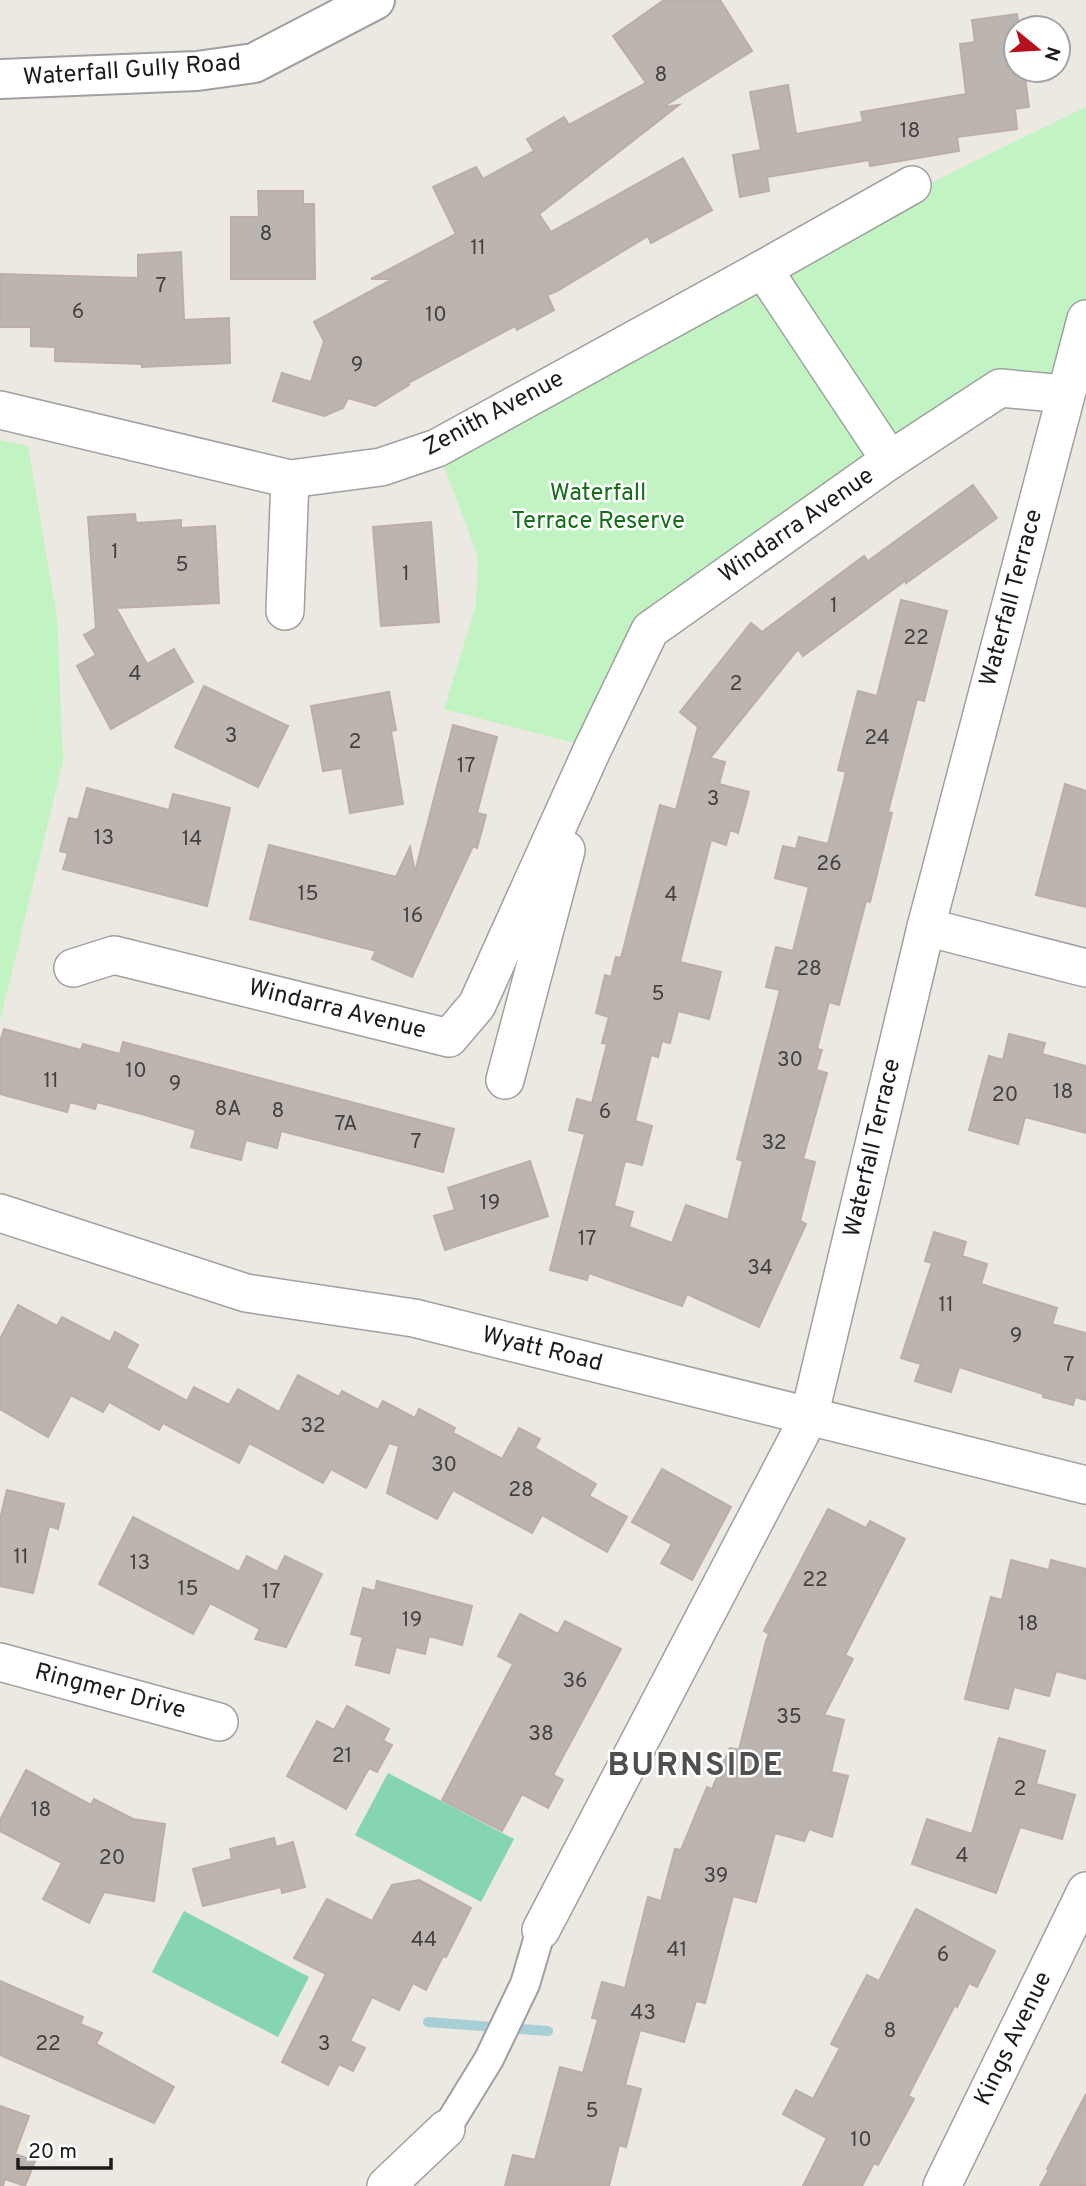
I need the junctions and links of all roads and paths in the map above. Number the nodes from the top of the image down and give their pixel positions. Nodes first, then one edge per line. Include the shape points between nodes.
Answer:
1 (375, 0) edge
2 (0, 79) edge
3 (912, 185) dead end
4 (763, 269) junction
5 (1086, 319) edge
6 (1065, 394) junction
7 (0, 410) edge
8 (890, 460) junction
9 (290, 479) junction
10 (285, 611) dead end
11 (593, 748) junction
12 (926, 927) junction
13 (73, 968) dead end
14 (1086, 968) edge
15 (506, 1080) dead end
16 (0, 1213) edge
17 (809, 1417) junction
18 (1086, 1485) edge
19 (0, 1662) edge
20 (219, 1722) dead end
21 (1086, 1891) edge
22 (541, 1930) joint
23 (446, 2129) joint
24 (386, 2186) edge
25 (942, 2186) edge

1 - 2 street, Waterfall Gully Road via 254,64 197,71
3 - 4 street, Zenith Avenue
4 - 8 street
4 - 9 street, Zenith Avenue via 437,448 381,467
5 - 6 street, Waterfall Terrace
6 - 8 street, Windarra Avenue via 1000,388
6 - 12 street, Waterfall Terrace
7 - 9 street, Zenith Avenue
8 - 11 street, Windarra Avenue via 650,630
9 - 10 street
11 - 13 street, Windarra Avenue via 477,1005 449,1038 114,955
11 - 15 street, Windarra Avenue
12 - 14 street
12 - 17 street, Waterfall Terrace
16 - 17 street, Wyatt Road via 246,1293 414,1318
17 - 18 street, Wyatt Road
17 - 22 street, Waterfall Terrace
19 - 20 street, Ringmer Drive
21 - 25 street, Kings Avenue
22 - 23 street via 525,1984
23 - 24 street

